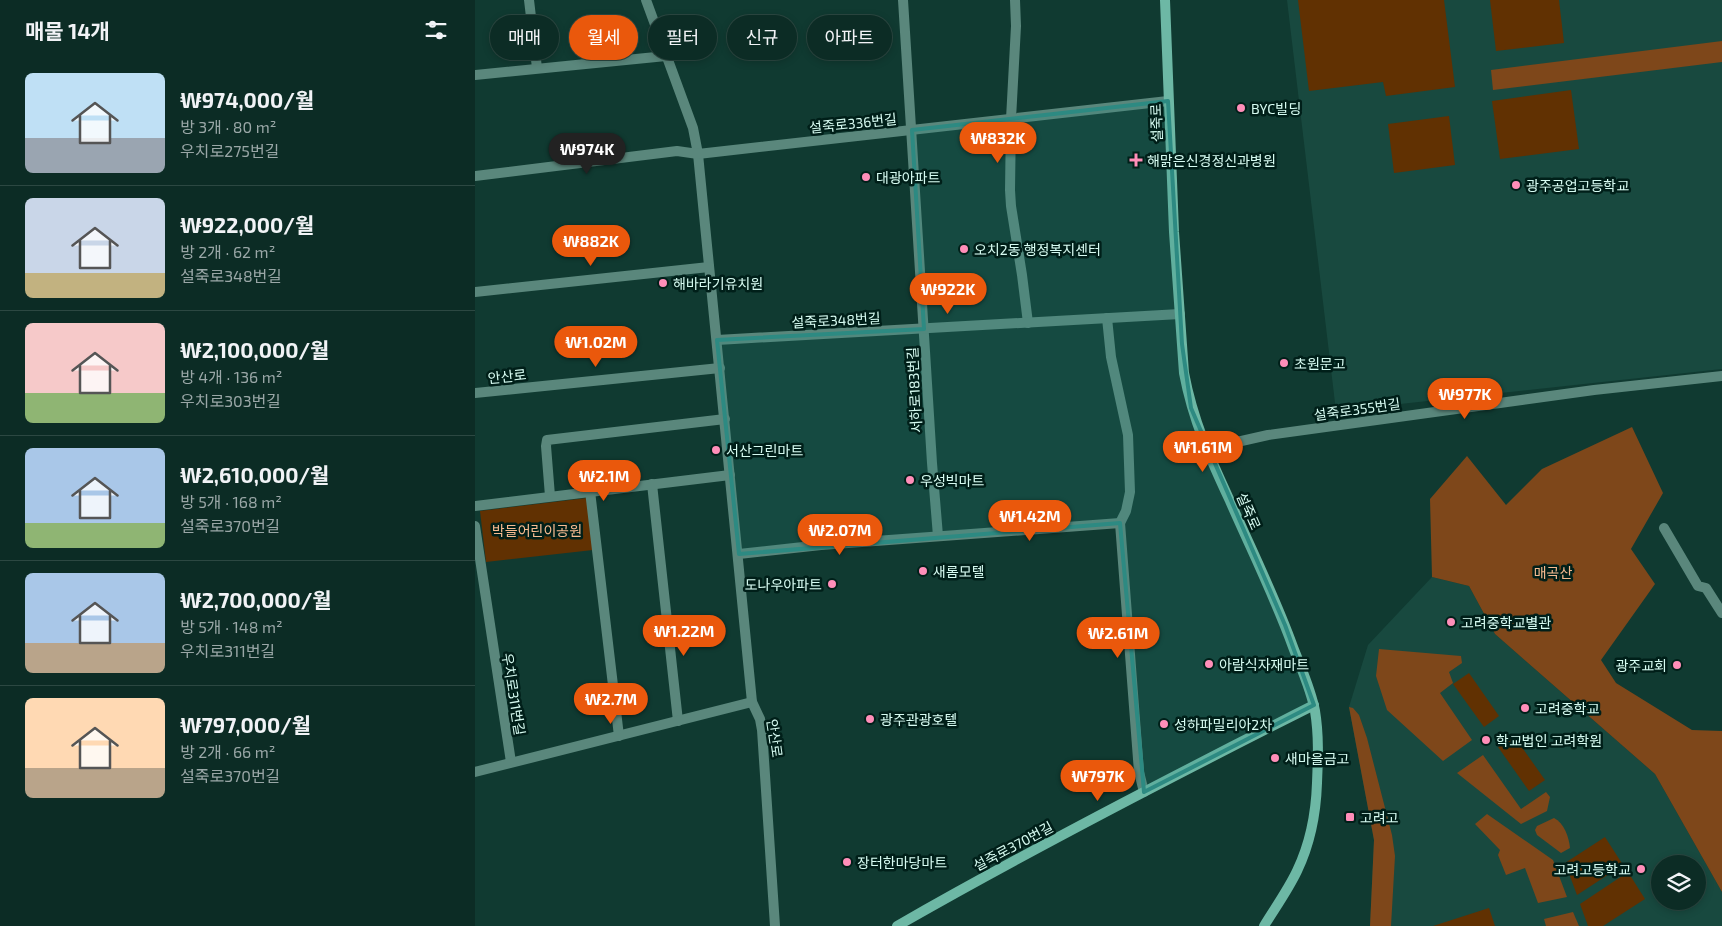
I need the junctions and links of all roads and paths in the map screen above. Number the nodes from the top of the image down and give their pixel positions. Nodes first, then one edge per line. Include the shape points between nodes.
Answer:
1 (529, 0) edge
2 (646, 0) edge
3 (903, 0) edge
4 (1015, 0) edge
5 (1165, 0) edge
6 (651, 15) edge
7 (648, 58) edge
8 (668, 60) edge
9 (537, 68) junction
10 (475, 75) edge
11 (1168, 101) junction
12 (1011, 119) junction
13 (912, 130) junction
14 (698, 154) junction
15 (475, 176) edge
16 (709, 267) junction
17 (475, 292) edge
18 (1180, 314) junction
19 (1107, 318) junction
20 (1028, 323) junction
21 (924, 328) junction
22 (717, 340) junction
23 (720, 368) junction
24 (1722, 376) edge
25 (475, 393) edge
26 (725, 419) junction
27 (1206, 450) junction
28 (730, 475) junction
29 (652, 484) junction
30 (590, 491) junction
31 (550, 496) junction
32 (475, 506) edge
33 (1120, 523) junction
34 (475, 526) edge
35 (1664, 528) dead end
36 (938, 536) junction
37 (739, 554) junction
38 (1722, 613) edge
39 (752, 702) junction
40 (1314, 705) junction
41 (678, 721) junction
42 (619, 736) junction
43 (511, 762) junction
44 (475, 772) edge
45 (1144, 792) junction
46 (775, 926) edge
47 (897, 926) edge
48 (1264, 926) edge

1 - 9 street
2 - 6 street, 안산로
3 - 13 street, 서하로183번길
4 - 12 street
5 - 11 main road, 설죽로
7 - 9 street
8 - 14 street, 안산로 via 693,128
9 - 10 street
11 - 12 street, 설죽로336번길
11 - 18 main road, 설죽로
12 - 13 street, 설죽로336번길
12 - 20 street via 1011,206
13 - 14 street, 설죽로336번길
13 - 21 street, 서하로183번길
14 - 15 street, 설죽로336번길 via 677,151
14 - 16 street, 안산로
16 - 17 street
16 - 22 street, 안산로
18 - 19 street, 설죽로348번길
18 - 27 main road, 설죽로 via 1187,391
19 - 20 street, 설죽로348번길
19 - 33 street via 1111,357 1128,435 1130,492
20 - 21 street, 설죽로348번길
21 - 22 street, 설죽로348번길
21 - 36 street, 서하로183번길
22 - 23 street, 안산로
23 - 25 street, 안산로
23 - 26 street, 안산로
24 - 27 street, 설죽로355번길 via 1594,390 1268,435
26 - 28 street, 안산로
26 - 31 street via 547,440
27 - 40 main road, 설죽로 via 1285,625
28 - 29 street
28 - 37 street, 안산로
29 - 30 street
29 - 41 street
30 - 31 street
30 - 42 street
31 - 32 street
33 - 36 street
33 - 45 street via 1139,772
34 - 43 street, 우치로311번길
35 - 38 street via 1699,586 1706,588
36 - 37 street
37 - 39 street, 안산로
39 - 41 street
39 - 46 street, 안산로 via 762,730
40 - 45 main road, 설죽로370번길
40 - 48 main road, 설죽로 via 1318,740 1314,815 1298,870
41 - 42 street
42 - 43 street
43 - 44 street
45 - 47 main road, 설죽로370번길

